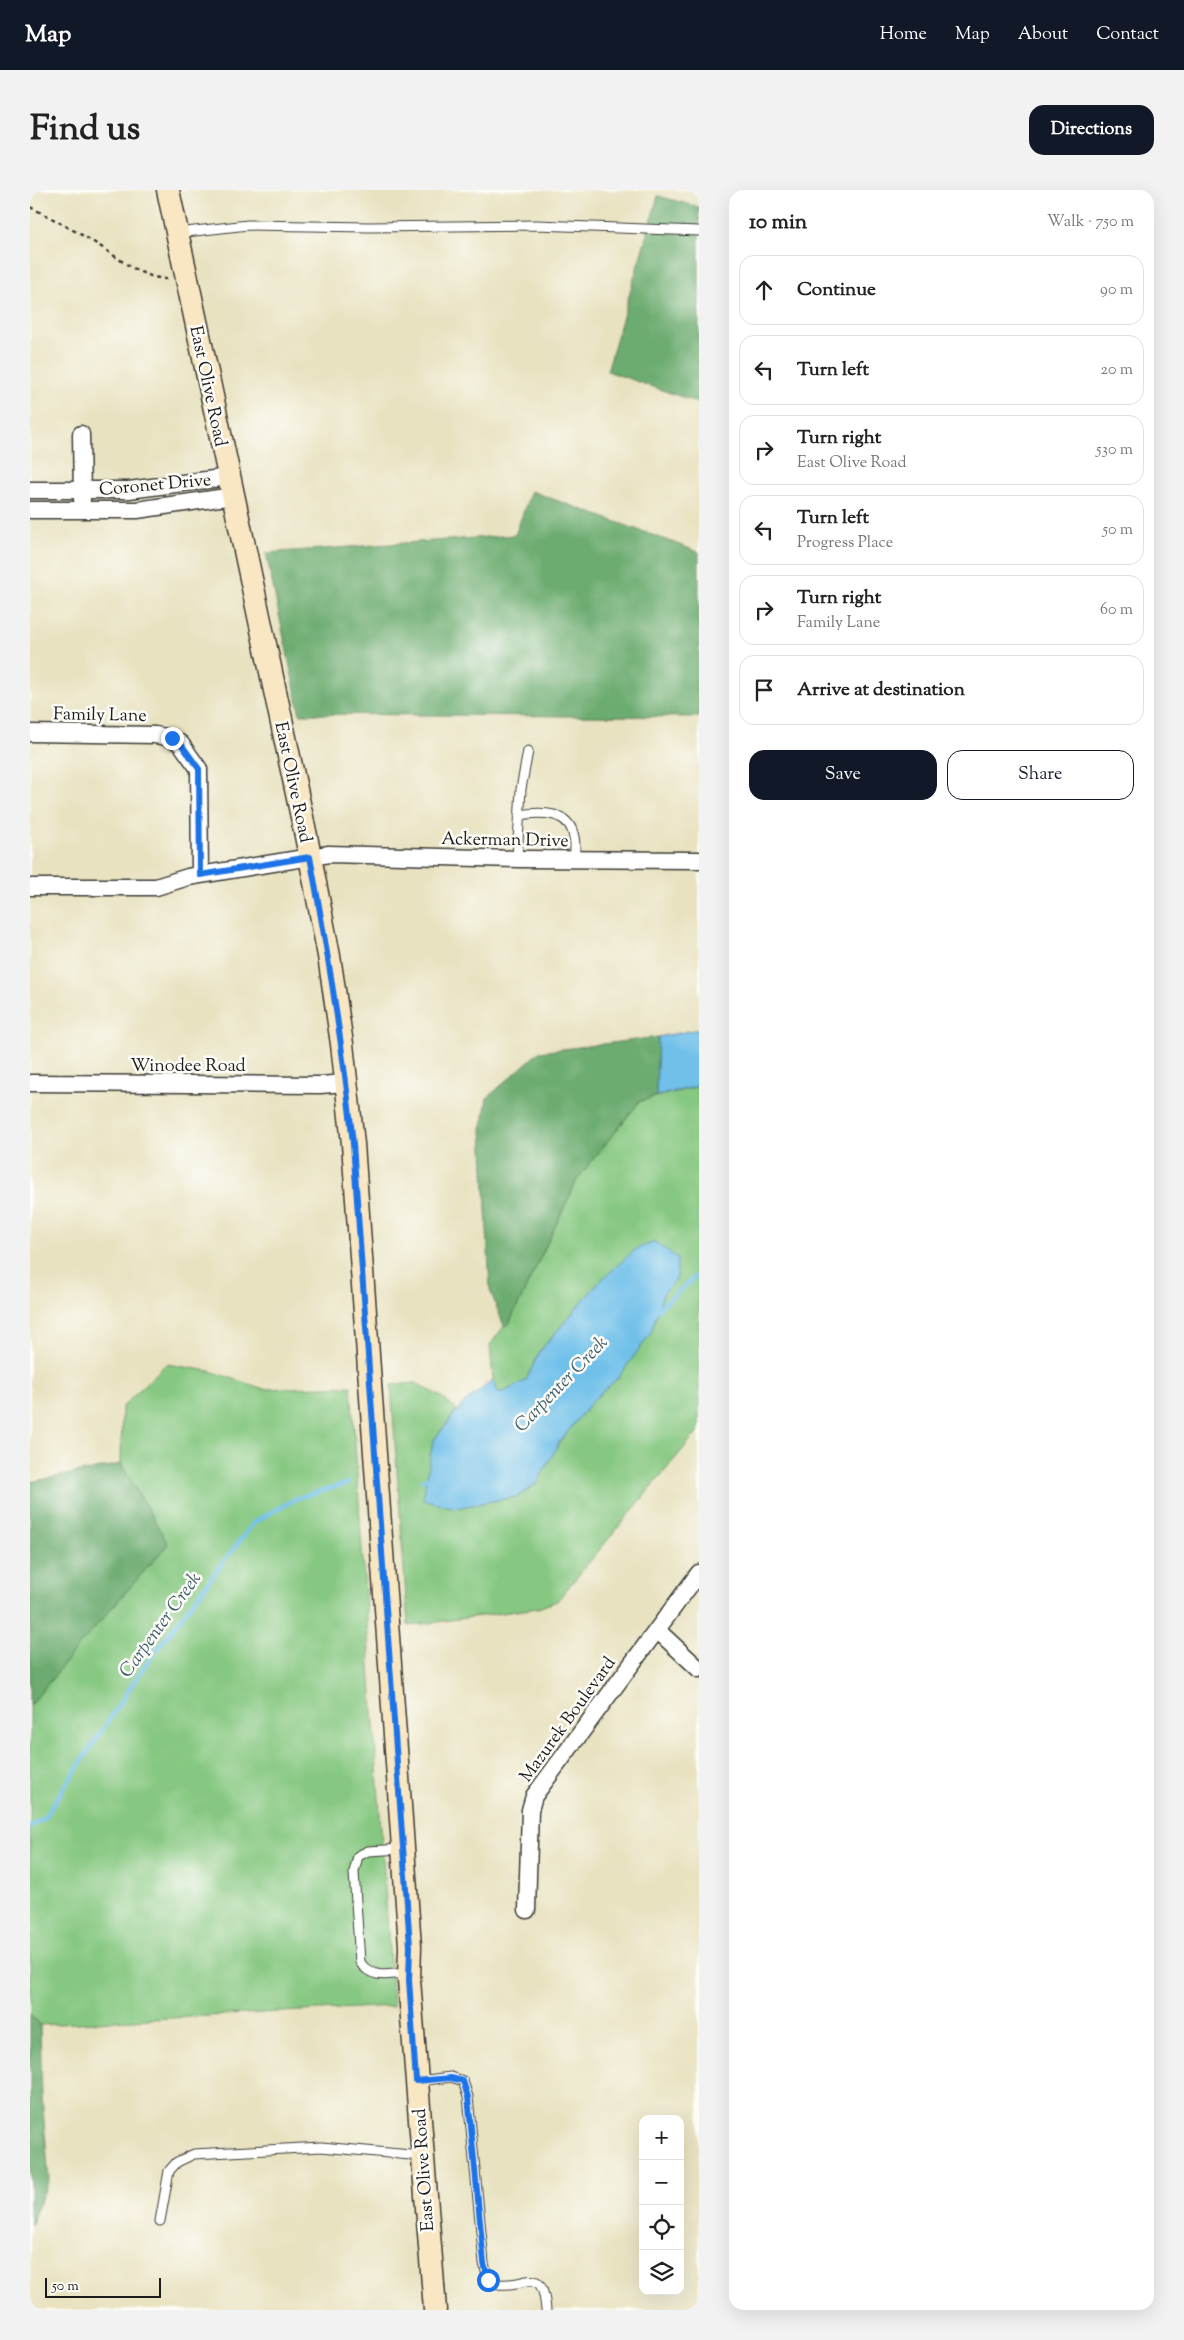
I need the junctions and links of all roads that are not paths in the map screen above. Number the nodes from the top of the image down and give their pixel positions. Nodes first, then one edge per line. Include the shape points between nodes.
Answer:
1 (168, 190) edge
2 (699, 231) edge
3 (177, 233) junction
4 (81, 434) dead end
5 (231, 487) junction
6 (30, 490) edge
7 (82, 490) junction
8 (30, 510) edge
9 (82, 510) junction
10 (30, 733) edge
11 (528, 751) dead end
12 (519, 815) junction
13 (310, 857) junction
14 (517, 859) junction
15 (574, 860) junction
16 (699, 860) edge
17 (200, 875) junction
18 (30, 887) edge
19 (30, 1083) edge
20 (346, 1083) junction
21 (699, 1573) edge
22 (657, 1630) junction
23 (699, 1669) edge
24 (402, 1849) junction
25 (527, 1910) dead end
26 (409, 1973) junction
27 (416, 2081) junction
28 (422, 2156) junction
29 (160, 2221) dead end
30 (436, 2310) edge
31 (546, 2310) edge

1 - 3 street, East Olive Road
2 - 3 lane via 537,225 248,226
3 - 5 street, East Olive Road
4 - 7 street, Coronet Drive
5 - 7 street, Coronet Drive
5 - 9 street, Coronet Drive via 137,510
5 - 13 street, East Olive Road
6 - 7 street, Coronet Drive
7 - 9 street, Coronet Drive
8 - 9 street, Coronet Drive
10 - 17 street, Family Lane via 155,735 172,738 181,744 199,769
11 - 12 lane
12 - 14 lane
12 - 15 lane via 546,812 571,825 576,844
13 - 14 street, Ackerman Drive via 329,854
13 - 17 street, Ackerman Drive
13 - 20 street, East Olive Road via 329,956
14 - 15 street, Ackerman Drive
15 - 16 street, Ackerman Drive
17 - 18 street, Ackerman Drive via 156,887
19 - 20 street, Winodee Road
20 - 24 street, East Olive Road via 364,1286
21 - 22 street, Mazurek Boulevard
22 - 23 street
22 - 25 street, Mazurek Boulevard via 534,1796 530,1810
24 - 26 street, East Olive Road via 410,1946
24 - 26 lane via 368,1851 358,1856 354,1872 360,1962 372,1974
26 - 27 street, East Olive Road
27 - 28 street, East Olive Road
27 - 31 lane via 451,2078 463,2081 468,2097 488,2280 499,2284 530,2280 540,2285 545,2293
28 - 29 lane via 321,2147 194,2154 177,2162 169,2171
28 - 30 street, East Olive Road

